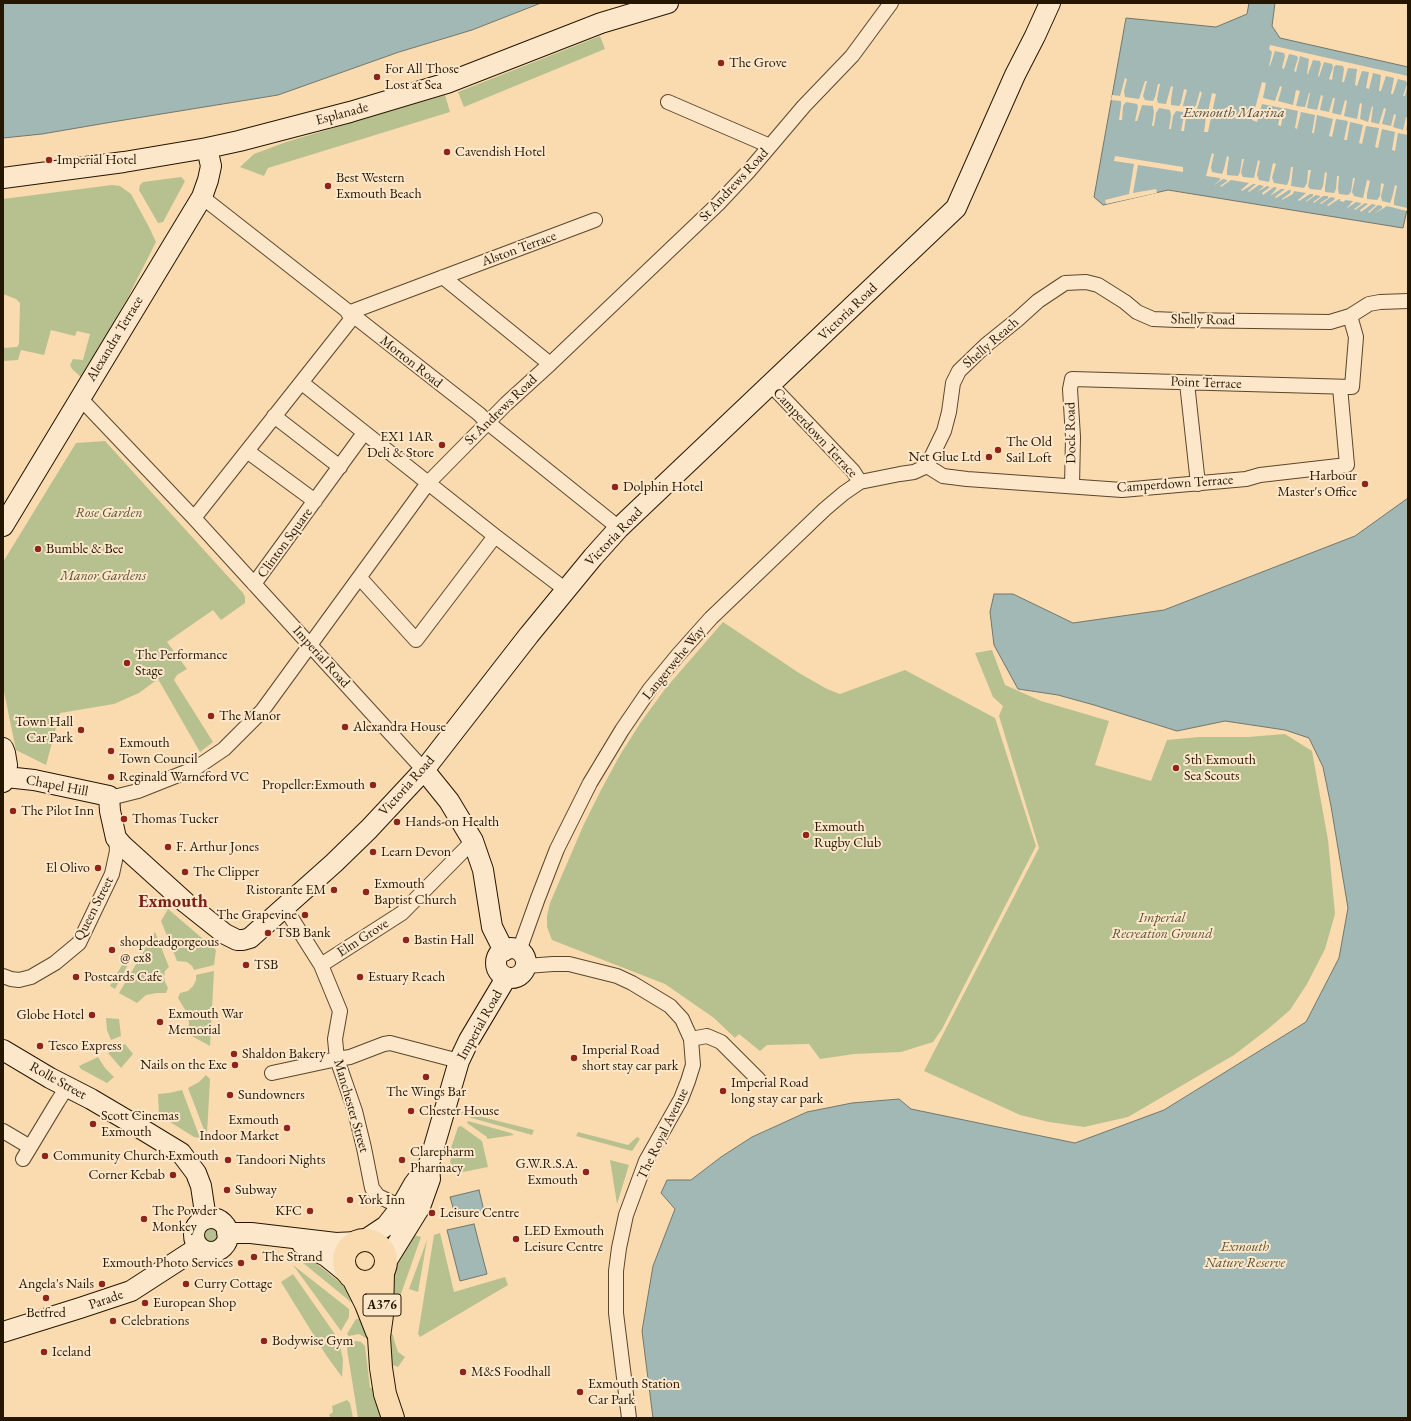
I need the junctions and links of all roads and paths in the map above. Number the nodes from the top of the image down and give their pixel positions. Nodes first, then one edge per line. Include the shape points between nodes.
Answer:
1 (668, 3) edge
2 (891, 3) edge
3 (1050, 3) edge
4 (668, 102) dead end
5 (770, 146) junction
6 (207, 148) junction
7 (3, 178) edge
8 (202, 198) junction
9 (595, 220) dead end
10 (443, 277) junction
11 (1065, 283) joint
12 (1408, 301) edge
13 (350, 315) junction
14 (1350, 316) junction
15 (550, 364) junction
16 (1072, 379) joint
17 (302, 383) junction
18 (1187, 383) junction
19 (770, 385) junction
20 (1340, 387) junction
21 (80, 398) junction
22 (274, 416) junction
23 (487, 422) junction
24 (364, 433) junction
25 (247, 451) junction
26 (927, 466) junction
27 (340, 467) junction
28 (860, 482) junction
29 (428, 483) junction
30 (1198, 484) junction
31 (1072, 486) junction
32 (315, 501) junction
33 (194, 518) junction
34 (3, 526) edge
35 (619, 528) junction
36 (495, 536) junction
37 (360, 578) junction
38 (254, 584) junction
39 (566, 590) junction
40 (310, 646) junction
41 (3, 748) edge
42 (424, 770) junction
43 (4, 780) edge
44 (109, 796) junction
45 (116, 838) junction
46 (473, 841) junction
47 (285, 908) junction
48 (516, 956) junction
49 (321, 966) junction
50 (3, 976) edge
51 (506, 978) junction
52 (691, 1039) junction
53 (3, 1050) edge
54 (337, 1059) junction
55 (459, 1061) junction
56 (272, 1073) dead end
57 (759, 1080) dead end
58 (67, 1087) junction
59 (3, 1131) edge
60 (30, 1147) junction
61 (24, 1159) dead end
62 (429, 1164) junction
63 (401, 1207) junction
64 (206, 1219) junction
65 (227, 1233) junction
66 (292, 1239) junction
67 (361, 1241) junction
68 (199, 1247) junction
69 (384, 1268) junction
70 (350, 1276) junction
71 (3, 1332) edge
72 (379, 1337) junction
73 (393, 1418) edge
74 (629, 1418) edge

1 - 6 street, Esplanade via 601,23 410,95
2 - 5 street, St Andrews Road via 852,56
3 - 19 street, Victoria Road via 956,208
4 - 5 street
5 - 15 street, St Andrews Road via 718,204
6 - 7 street, Esplanade
6 - 8 street, Alexandra Terrace via 211,166
8 - 13 street, Morton Road
8 - 21 street, Alexandra Terrace
9 - 10 street, Alston Terrace
10 - 13 street, Alston Terrace
10 - 15 street
11 - 14 street, Shelly Road via 1086,282 1098,285 1137,312 1153,319 1330,322
11 - 26 street, Shelly Reach via 1038,301 959,371 953,383 944,431
12 - 14 street, Shelly Road via 1369,304
13 - 17 street
13 - 23 street, Morton Road
14 - 20 street via 1356,337 1352,387
15 - 23 street, St Andrews Road
16 - 18 street, Point Terrace
16 - 31 street, Dock Road
17 - 22 street
17 - 24 street
18 - 20 street, Point Terrace
18 - 30 street
19 - 28 street, Camperdown Terrace via 853,471
19 - 35 street, Victoria Road
20 - 30 street, Camperdown Terrace via 1347,466
21 - 33 street, Imperial Road
21 - 34 street, Alexandra Terrace
22 - 25 street
22 - 27 street
23 - 29 street, St Andrews Road
23 - 35 street, Morton Road
24 - 27 street, Clinton Square
24 - 29 street
25 - 32 street, Clinton Square
25 - 33 street
26 - 28 street, Langerwehe Way via 914,472
26 - 31 street, Camperdown Terrace via 943,476
27 - 32 street, Clinton Square
28 - 48 street, Langerwehe Way via 826,508 711,618 650,689 590,783 557,850
29 - 36 street
29 - 37 street, St Andrews Road
30 - 31 street, Camperdown Terrace via 1122,490
32 - 38 street, Clinton Square
33 - 38 street, Imperial Road
35 - 39 street, Victoria Road
36 - 37 street via 416,640
36 - 39 street
37 - 40 street, St Andrews Road
38 - 40 street, Imperial Road
39 - 42 street, Victoria Road
40 - 42 street, Imperial Road
40 - 44 street, St Andrews Road via 262,711 224,749 181,775 138,791
41 - 43 street, Chapel Hill via 7,765
42 - 46 street, Imperial Road via 449,801
42 - 47 street, Victoria Road via 369,829
43 - 44 street, Chapel Hill via 34,780
44 - 45 street
45 - 47 street, Victoria Road via 186,903 225,934 237,940 250,938
45 - 50 street, Queen Street via 117,851 112,874 79,943 55,963 32,977 19,980
46 - 48 street, Imperial Road via 483,870 492,927
46 - 49 street, Elm Grove via 402,913
47 - 49 street, Manchester Street
48 - 51 street via 524,972 519,977
48 - 51 street via 499,955 497,968
48 - 52 street, The Royal Avenue via 552,964 569,964 617,976 632,983 670,1006 682,1019
49 - 54 street, Manchester Street via 340,1011 335,1039
51 - 55 street, Imperial Road
52 - 57 street via 707,1036 722,1042
52 - 74 street, The Royal Avenue via 693,1065 688,1081 646,1161 626,1215 619,1248 616,1313
53 - 58 street, Rolle Street
54 - 55 street via 390,1043
54 - 56 street
54 - 63 street, Manchester Street via 355,1112 372,1188 378,1196
55 - 62 street, Imperial Road
58 - 60 street
58 - 64 street, Rolle Street via 176,1149 196,1172
59 - 60 street
60 - 61 street
62 - 63 street, Imperial Road
62 - 69 street, Imperial Road via 430,1179 420,1207
63 - 67 street, Imperial Road via 386,1226
64 - 65 street via 220,1221
64 - 68 street via 198,1224 194,1233
65 - 66 street via 252,1233
65 - 68 street via 225,1244 215,1251 210,1252
66 - 67 street via 336,1243
66 - 70 street via 326,1256
67 - 69 highway, A376 via 373,1241 380,1246 385,1253
67 - 70 highway, A376 via 349,1247 344,1255 344,1264
68 - 71 street, Parade via 131,1290
69 - 70 highway, A376 via 377,1279 370,1282 362,1282
69 - 72 highway, A376
70 - 72 highway, A376 via 366,1304
72 - 73 highway, A376 via 382,1378

